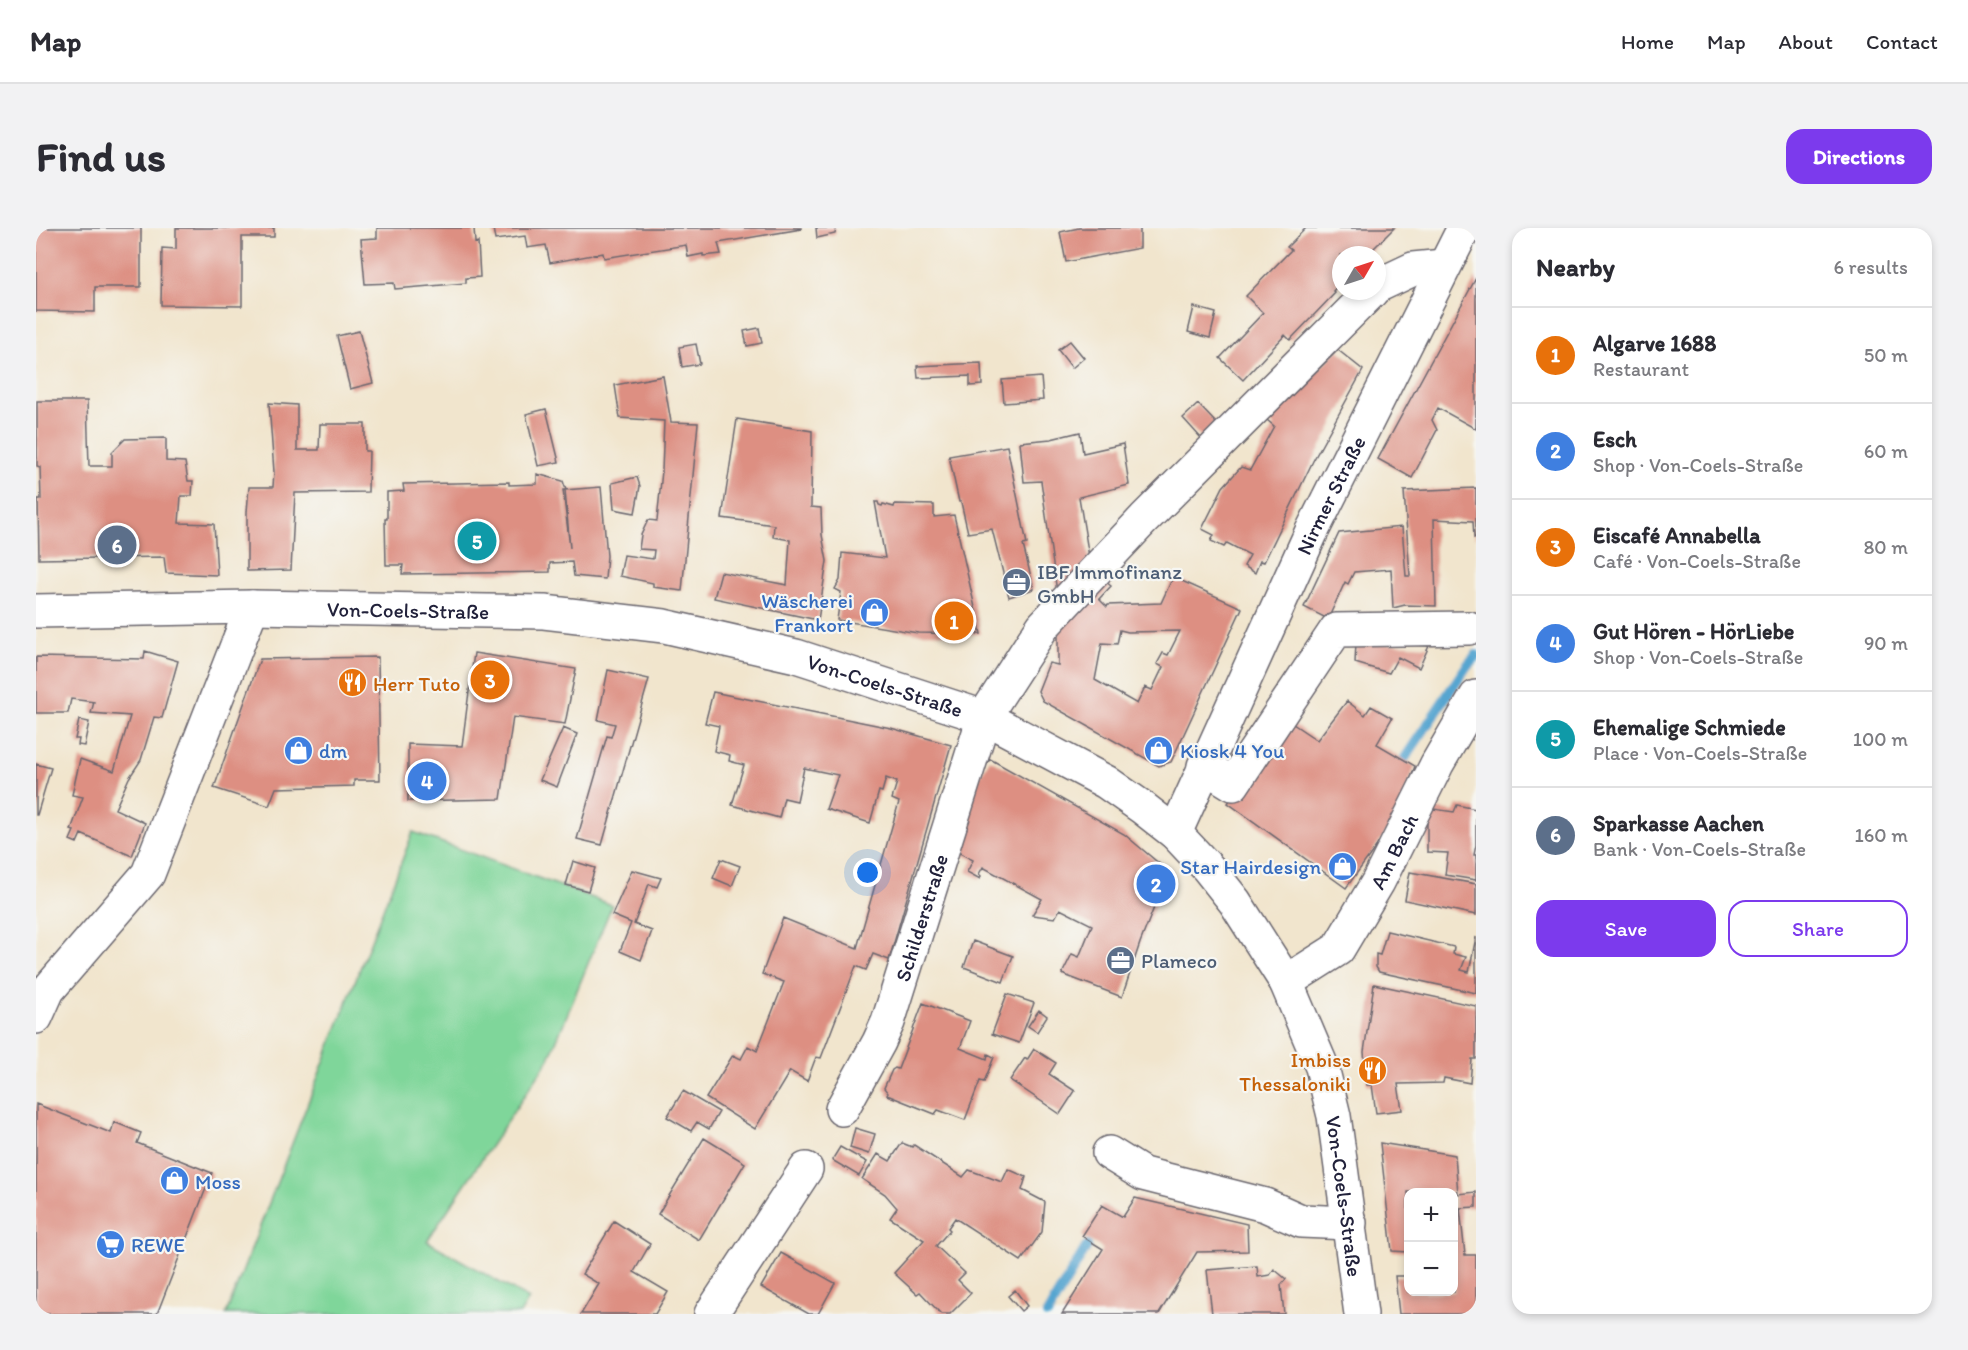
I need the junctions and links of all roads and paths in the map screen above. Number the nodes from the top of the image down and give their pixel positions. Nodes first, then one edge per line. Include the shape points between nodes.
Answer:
1 (1464, 228) edge
2 (1444, 266) junction
3 (1386, 282) edge
4 (1363, 300) edge
5 (252, 607) junction
6 (36, 611) edge
7 (1469, 628) dead end
8 (1476, 698) edge
9 (984, 717) junction
10 (1204, 766) junction
11 (1175, 833) junction
12 (1286, 982) junction
13 (36, 1017) edge
14 (842, 1109) dead end
15 (1109, 1153) dead end
16 (806, 1169) dead end
17 (1350, 1223) junction
18 (711, 1314) edge
19 (1361, 1314) edge

1 - 2 main road, Nirmer Straße
2 - 3 main road via 1413,269
2 - 10 main road, Nirmer Straße via 1311,533
4 - 9 main road, Schilderstraße via 1043,626
5 - 6 main road, Von-Coels-Straße
5 - 9 main road, Von-Coels-Straße via 544,612 664,626 796,656
5 - 13 main road via 148,874 48,990
7 - 10 main road via 1336,630 1233,784
8 - 12 main road, Am Bach via 1338,949
9 - 11 main road, Von-Coels-Straße via 1106,782
9 - 14 main road, Schilderstraße via 888,1022
10 - 11 main road, Nirmer Straße
11 - 12 main road, Von-Coels-Straße via 1235,902
12 - 17 main road, Von-Coels-Straße via 1322,1067 1334,1116
15 - 17 main road via 1143,1174 1265,1205 1301,1221
16 - 18 main road
17 - 19 main road, Von-Coels-Straße

